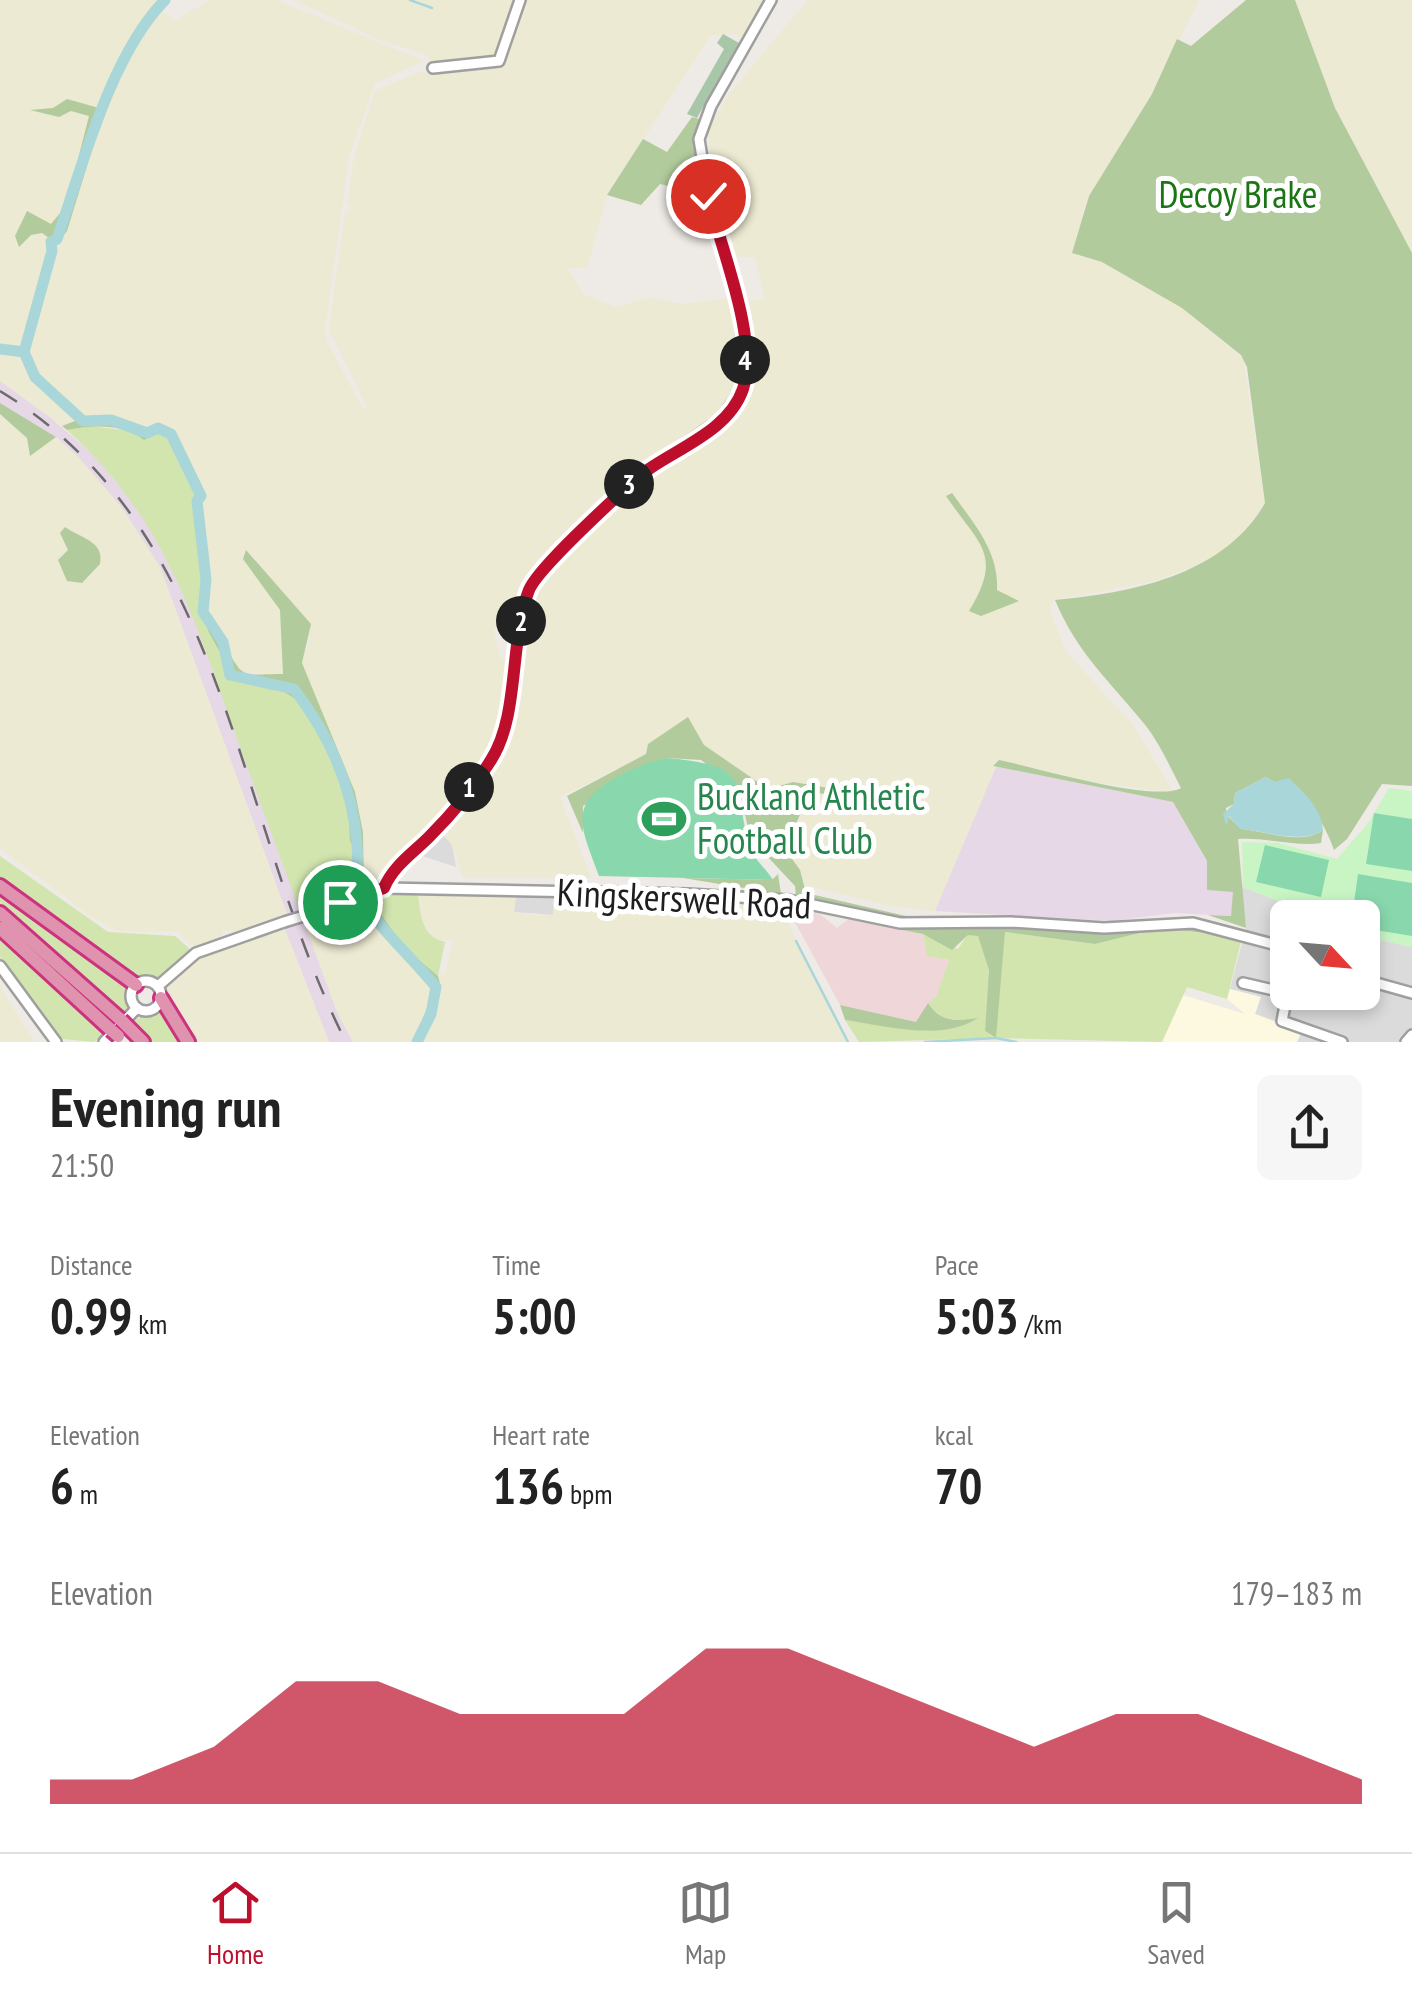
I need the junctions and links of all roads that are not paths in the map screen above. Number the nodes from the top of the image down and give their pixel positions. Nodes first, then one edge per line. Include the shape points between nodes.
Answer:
1 (520, 0) edge
2 (772, 0) edge
3 (433, 68) dead end
4 (0, 886) edge
5 (384, 888) junction
6 (0, 913) edge
7 (0, 928) edge
8 (1270, 943) edge
9 (0, 966) edge
10 (1243, 983) dead end
11 (136, 984) junction
12 (1380, 984) edge
13 (1270, 989) edge
14 (159, 992) junction
15 (1412, 993) edge
16 (137, 1008) junction
17 (1284, 1010) edge
18 (118, 1033) edge
19 (1412, 1035) edge
20 (56, 1042) edge
21 (144, 1042) edge
22 (188, 1042) edge
23 (1342, 1042) edge
24 (1406, 1042) edge

1 - 3 street via 500,61
2 - 5 street via 711,106 700,139 738,304 743,388 721,420 631,482 535,578 517,640 503,738
4 - 11 highway
5 - 8 street, Kingskerswell Road via 739,896 900,923 1193,923
5 - 14 street, Kingskerswell Road, bridge via 208,948
6 - 18 highway
7 - 18 highway
9 - 20 street
10 - 13 street
11 - 14 street via 148,981
11 - 16 street via 131,996
12 - 15 street
14 - 16 street via 152,1010
14 - 22 highway
16 - 18 street
17 - 23 street via 1282,1021
18 - 21 highway
19 - 24 street

